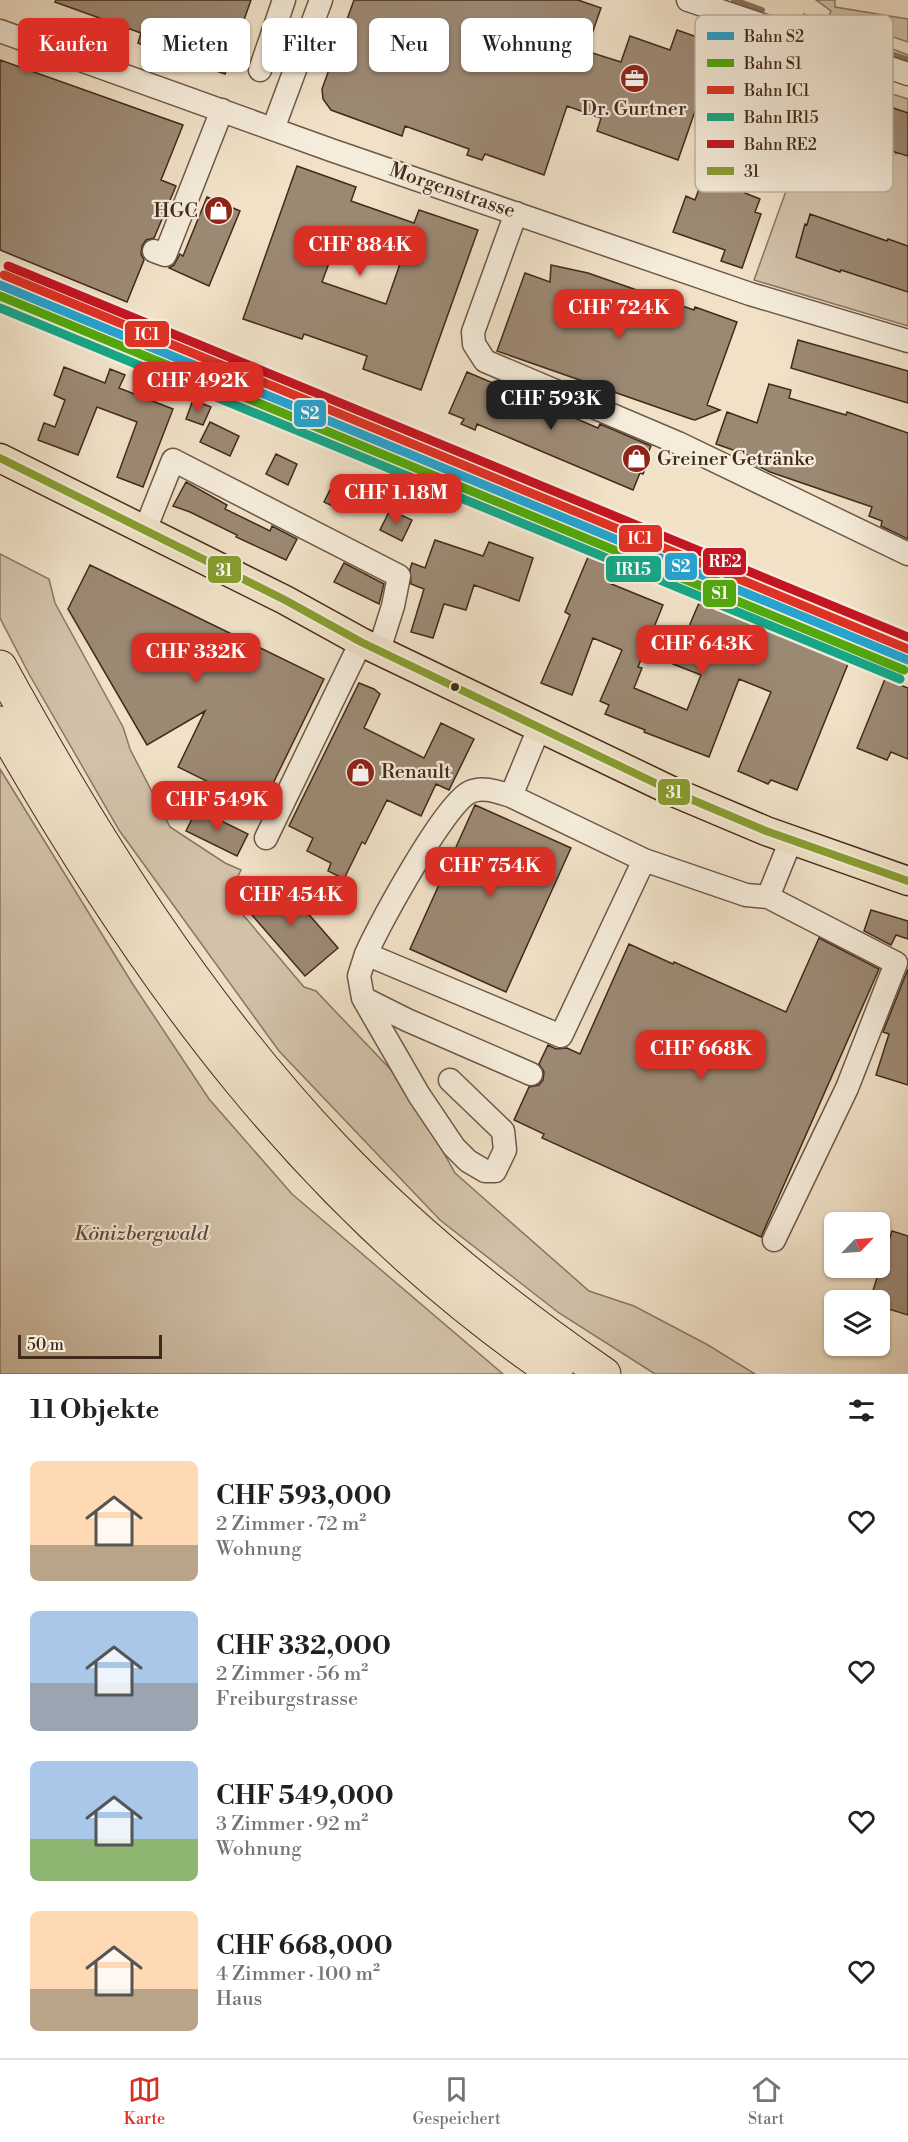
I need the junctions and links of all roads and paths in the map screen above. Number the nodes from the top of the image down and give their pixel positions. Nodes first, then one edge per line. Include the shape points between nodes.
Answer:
1 (284, 0) edge
2 (321, 0) edge
3 (688, 0) edge
4 (733, 15) edge
5 (0, 31) edge
6 (893, 69) edge
7 (260, 70) dead end
8 (908, 74) edge
9 (222, 110) junction
10 (273, 129) junction
11 (516, 213) junction
12 (154, 251) dead end
13 (908, 341) edge
14 (0, 458) edge
15 (145, 530) junction
16 (908, 554) edge
17 (370, 646) junction
18 (0, 667) edge
19 (0, 723) edge
20 (539, 728) junction
21 (511, 796) junction
22 (266, 838) dead end
23 (791, 840) junction
24 (644, 860) junction
25 (908, 881) edge
26 (768, 897) junction
27 (366, 954) junction
28 (363, 998) junction
29 (531, 1074) dead end
30 (450, 1080) dead end
31 (774, 1240) dead end
32 (556, 1374) edge
33 (604, 1374) edge

1 - 7 street
2 - 10 street
3 - 4 street
5 - 9 street, Morgenstrasse
6 - 8 street
9 - 10 street, Morgenstrasse
9 - 12 street via 165,255
10 - 11 street, Morgenstrasse
11 - 13 street, Morgenstrasse via 768,300
11 - 16 street via 473,332 474,344 485,361 678,443
14 - 15 main road
15 - 17 main road
15 - 17 street via 173,460 399,576 393,606
17 - 20 main road
17 - 22 street
18 - 33 highway via 142,905 267,1073 334,1148 428,1239 523,1317
19 - 32 highway via 120,920 245,1089 387,1239 464,1305
20 - 21 street
20 - 23 main road via 709,808
21 - 24 street
21 - 27 street via 481,790 458,801 423,852
23 - 25 main road
23 - 26 street
24 - 26 street via 746,895
24 - 27 street via 561,1036
26 - 31 street via 896,963 847,1088
27 - 28 street via 358,976
28 - 29 street
28 - 30 street via 419,1095 454,1146 479,1168 495,1171 505,1150 502,1131

